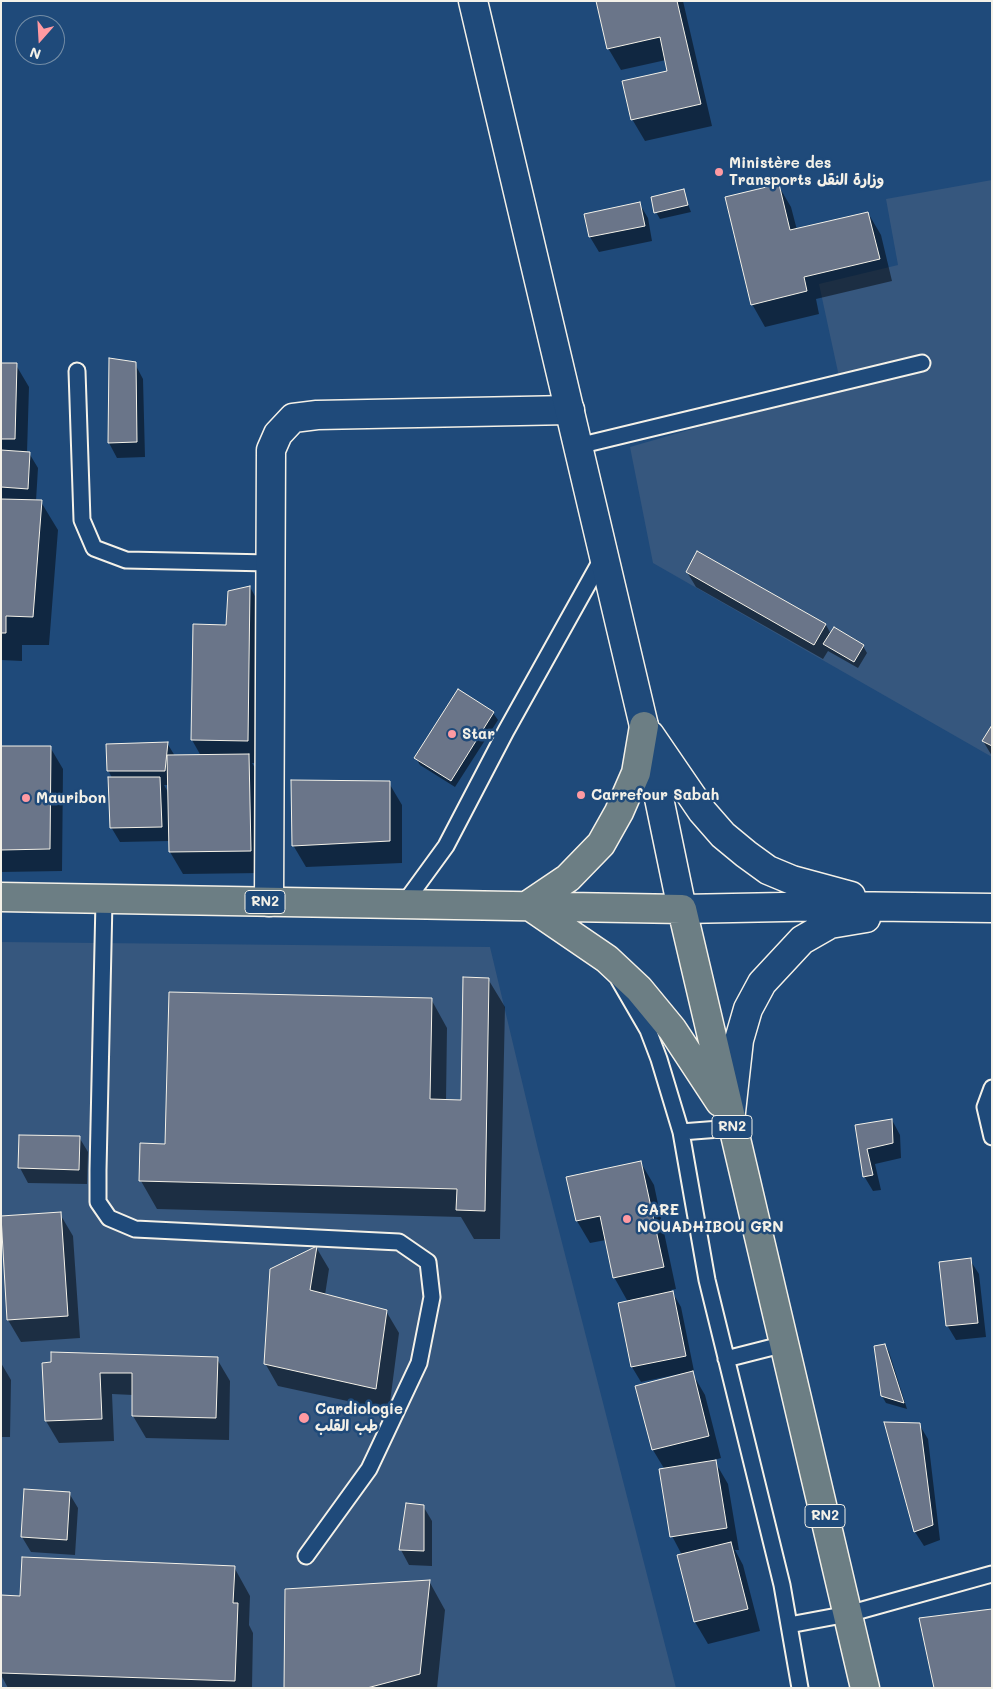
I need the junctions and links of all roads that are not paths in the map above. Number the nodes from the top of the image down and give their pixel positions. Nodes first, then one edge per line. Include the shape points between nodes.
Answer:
1 (474, 1) edge
2 (922, 363) dead end
3 (77, 370) dead end
4 (570, 410) junction
5 (578, 446) junction
6 (604, 556) junction
7 (270, 562) junction
8 (644, 726) junction
9 (1, 898) edge
10 (104, 901) junction
11 (269, 902) junction
12 (403, 905) junction
13 (528, 905) junction
14 (934, 907) junction
15 (992, 908) edge
16 (682, 909) junction
17 (607, 959) junction
18 (992, 1088) edge
19 (731, 1123) junction
20 (681, 1132) junction
21 (992, 1137) edge
22 (785, 1344) junction
23 (726, 1359) junction
24 (306, 1556) dead end
25 (992, 1574) edge
26 (848, 1614) junction
27 (789, 1625) junction
28 (800, 1688) edge
29 (865, 1688) edge

1 - 4 main road
2 - 5 lane
3 - 7 lane via 82,520 94,548 126,560
4 - 5 main road
4 - 7 main road via 293,418 278,434 271,450
5 - 6 main road
6 - 8 main road
6 - 12 lane via 446,846
7 - 11 main road
8 - 13 highway via 636,773 620,812 601,844 568,878
8 - 14 main road via 717,828 768,870 838,894
8 - 16 main road
9 - 10 highway, RN2
10 - 11 highway, RN2
10 - 24 lane via 98,1202 109,1218 135,1229 400,1242 428,1262 432,1297 420,1363 369,1469
11 - 12 highway, RN2
12 - 13 highway, RN2
13 - 16 highway, RN2
13 - 17 highway
14 - 15 main road
14 - 16 main road
14 - 19 main road via 830,924 802,940 782,958 762,983 748,1009 739,1040
16 - 19 highway, RN2
17 - 19 highway via 639,989 672,1029
17 - 20 lane via 648,1030
18 - 21 lane via 985,1107
19 - 20 lane
19 - 22 highway, RN2
20 - 23 lane via 707,1280
22 - 23 lane
22 - 26 highway, RN2
23 - 27 lane
25 - 26 lane
26 - 27 lane
26 - 29 highway, RN2
27 - 28 lane

